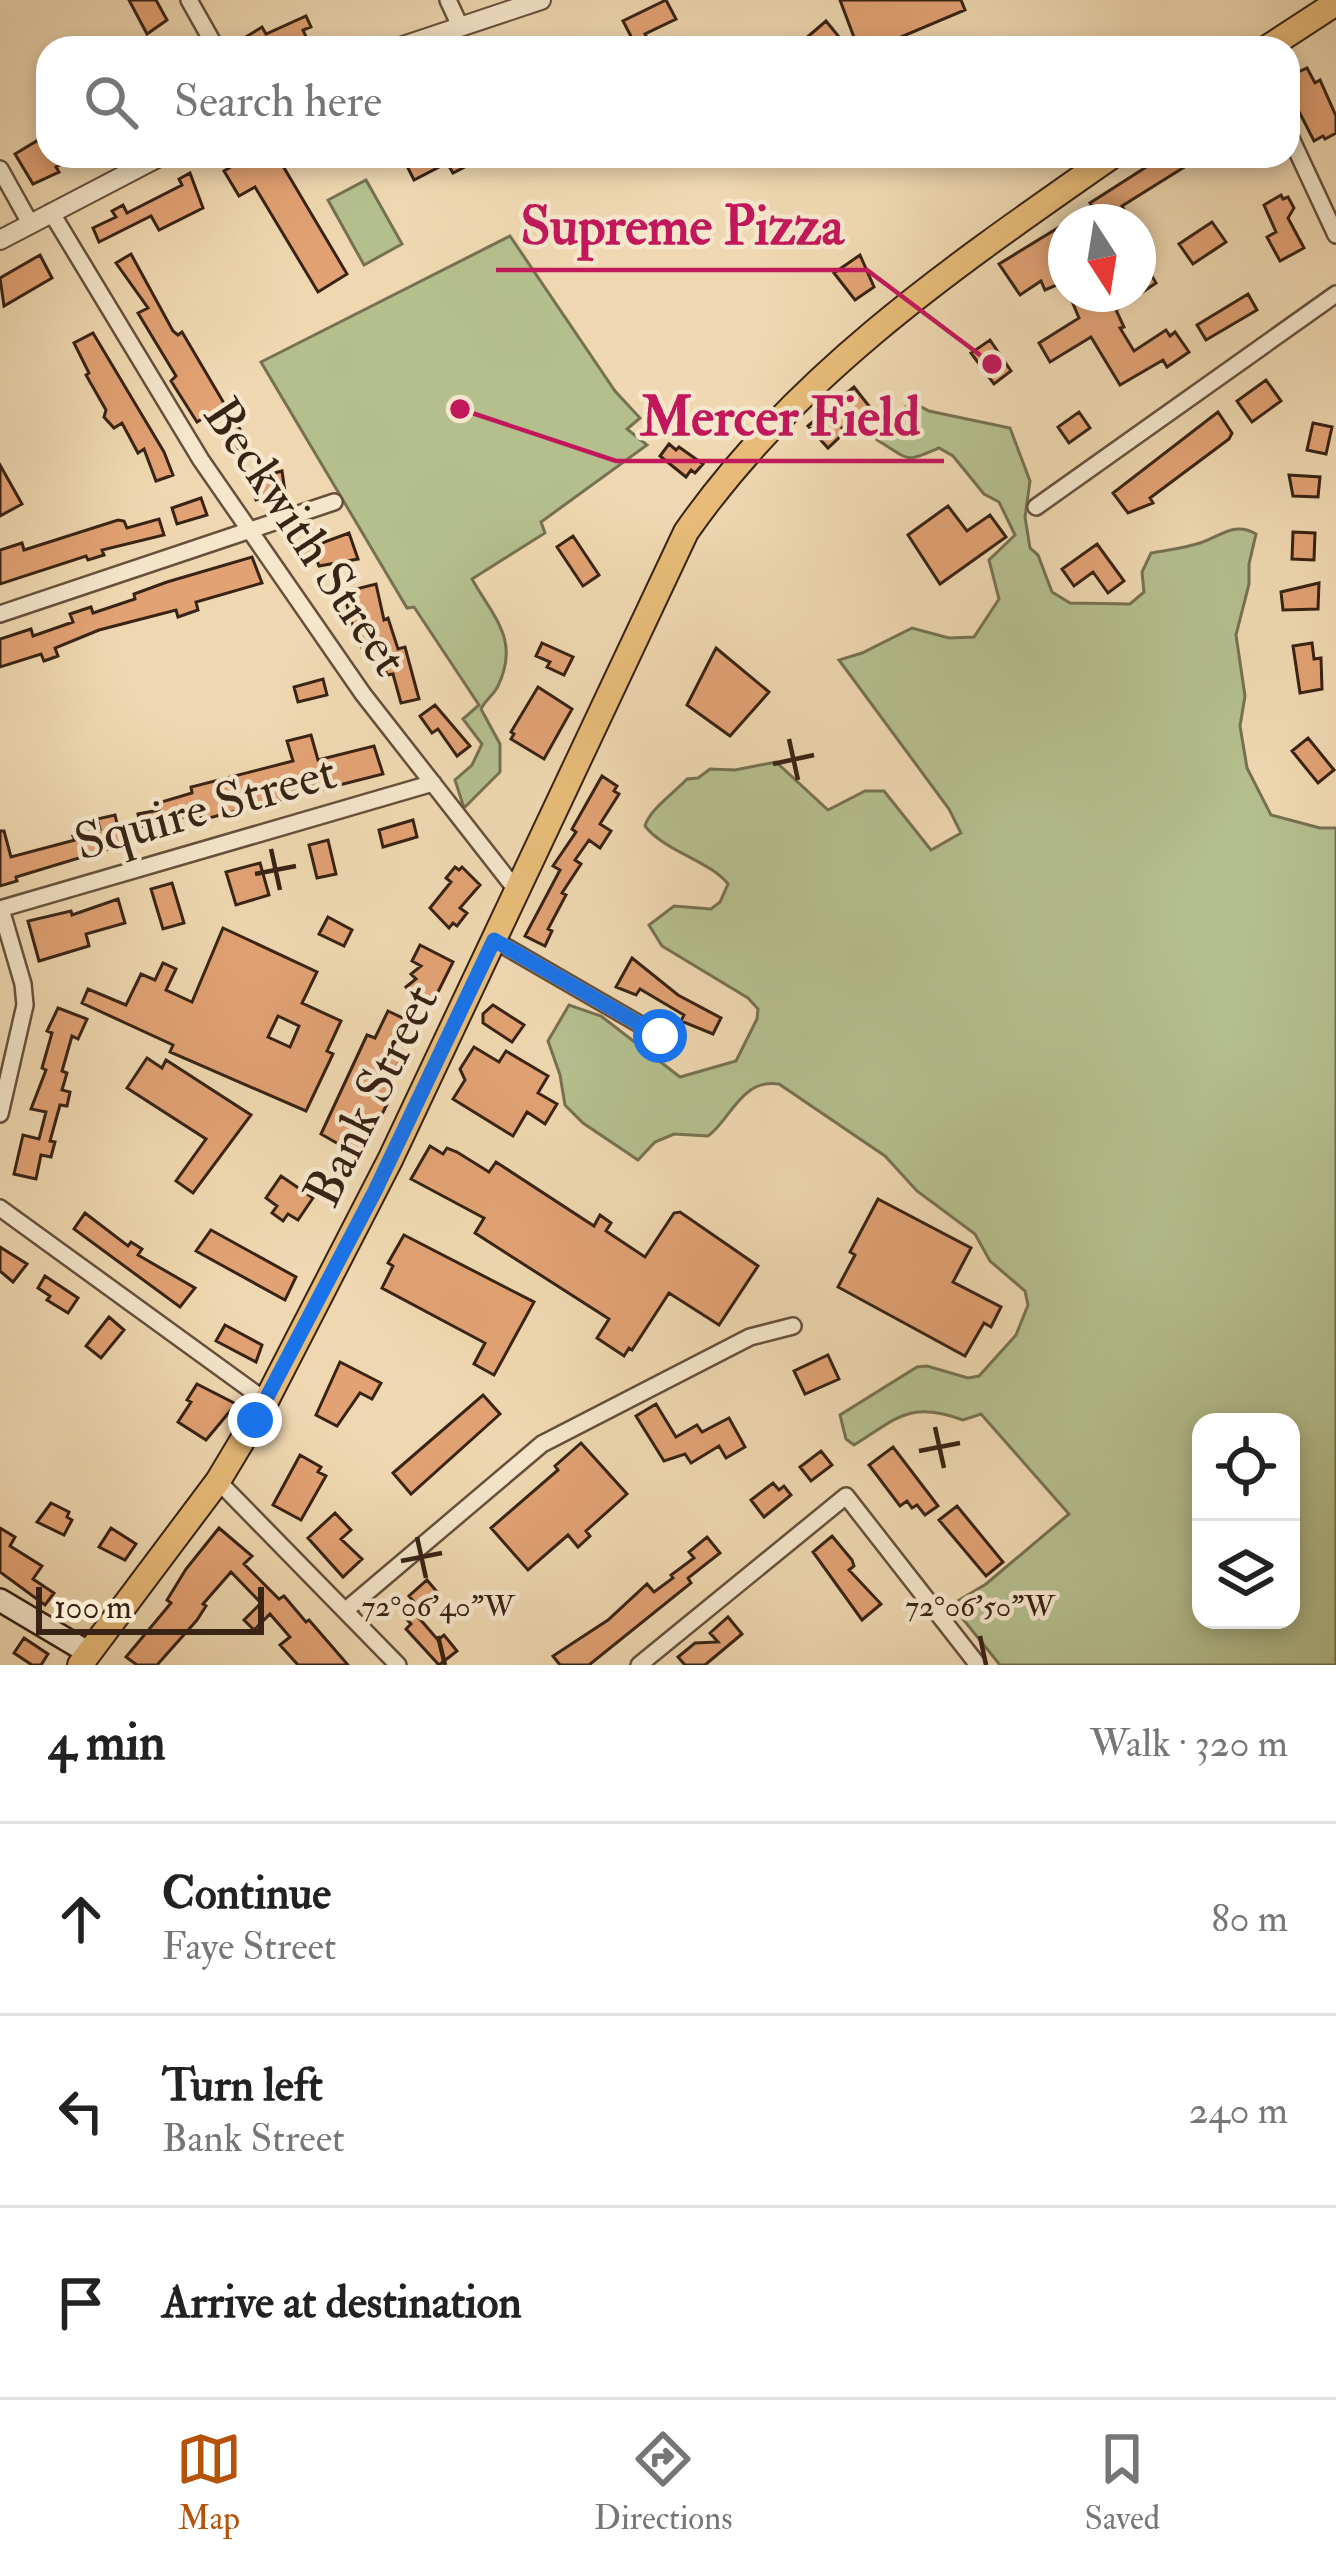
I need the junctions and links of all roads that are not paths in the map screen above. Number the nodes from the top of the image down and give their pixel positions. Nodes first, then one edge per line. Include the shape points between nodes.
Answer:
1 (189, 0) edge
2 (448, 0) edge
3 (541, 0) edge
4 (1336, 3) edge
5 (460, 26) junction
6 (209, 36) edge
7 (431, 36) edge
8 (1285, 36) edge
9 (1300, 158) edge
10 (137, 168) edge
11 (1095, 168) edge
12 (0, 169) edge
13 (51, 212) junction
14 (30, 223) junction
15 (1336, 235) edge
16 (0, 240) edge
17 (1336, 294) edge
18 (334, 502) dead end
19 (1036, 507) dead end
20 (249, 528) junction
21 (0, 614) edge
22 (433, 783) junction
23 (517, 891) junction
24 (0, 909) edge
25 (494, 940) junction
26 (660, 1036) dead end
27 (0, 1114) edge
28 (0, 1208) edge
29 (793, 1326) dead end
30 (266, 1401) junction
31 (218, 1481) junction
32 (0, 1600) edge
33 (346, 1610) junction
34 (84, 1659) edge
35 (398, 1665) edge
36 (639, 1665) edge
37 (977, 1665) edge

1 - 6 street
2 - 5 street
3 - 5 street
4 - 8 main road
5 - 7 street
9 - 15 street
10 - 13 street
11 - 23 main road, Bank Street via 970,255 822,376 727,474 686,532
12 - 14 street
13 - 14 street
13 - 20 street, Beckwith Street
14 - 16 street
17 - 19 street
18 - 20 street
20 - 21 street
20 - 22 street, Beckwith Street
22 - 23 street, Beckwith Street
22 - 24 street, Squire Street
23 - 25 main road, Bank Street
24 - 27 street via 25,1005
25 - 26 street
25 - 30 main road, Bank Street
28 - 30 street
29 - 33 street via 750,1337 542,1444
30 - 31 main road, Bank Street
31 - 33 street
31 - 34 main road, Bank Street
32 - 34 main road
33 - 35 street
36 - 37 street via 846,1496

